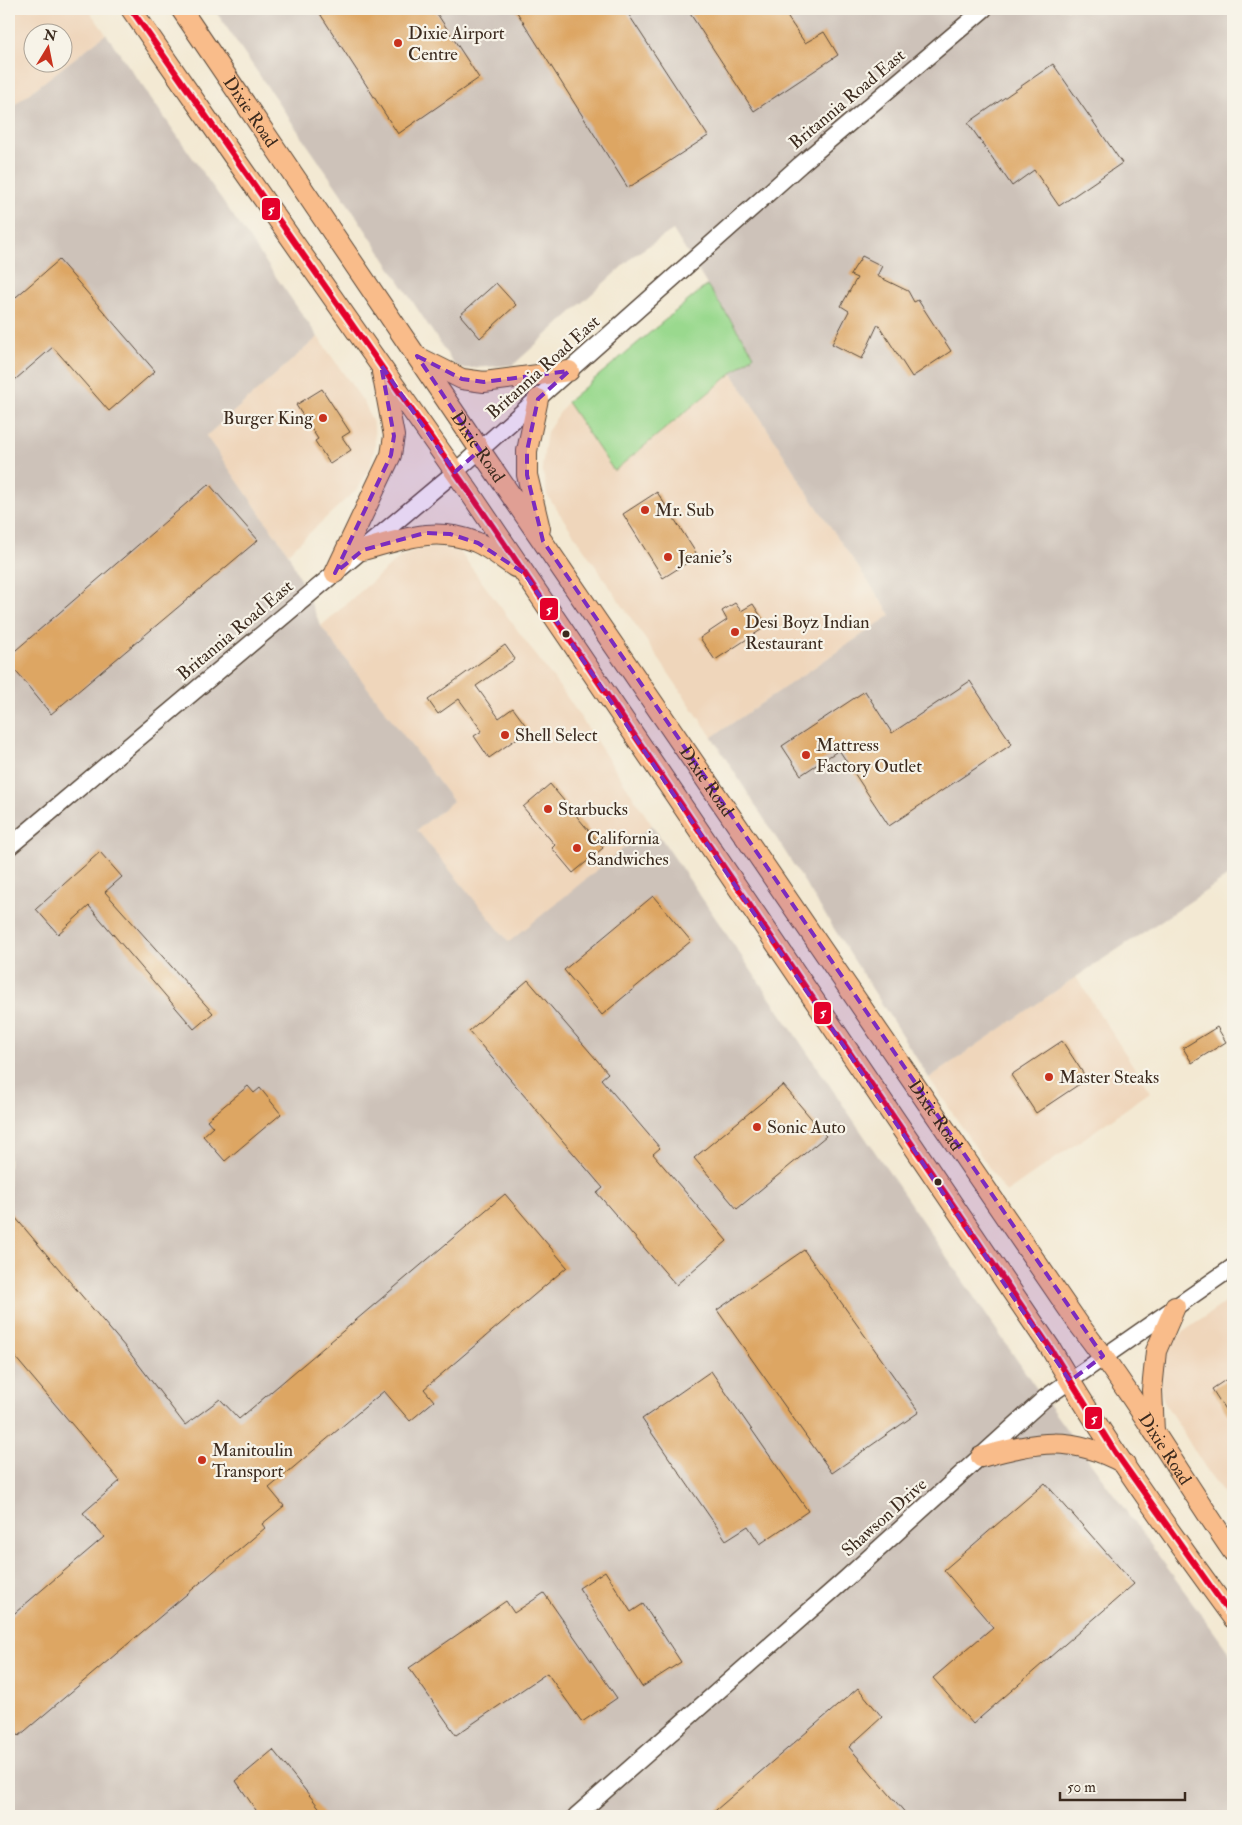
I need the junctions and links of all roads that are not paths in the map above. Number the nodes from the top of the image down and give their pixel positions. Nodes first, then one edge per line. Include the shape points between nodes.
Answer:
1 (131, 9) edge
2 (181, 9) edge
3 (984, 9) edge
4 (417, 356) junction
5 (381, 365) junction
6 (569, 371) junction
7 (538, 399) junction
8 (480, 450) junction
9 (455, 472) junction
10 (543, 541) junction
11 (363, 550) junction
12 (335, 573) junction
13 (524, 573) junction
14 (9, 847) edge
15 (1233, 1267) edge
16 (1175, 1307) junction
17 (1103, 1356) junction
18 (1070, 1381) junction
19 (1154, 1434) junction
20 (981, 1457) junction
21 (1126, 1465) junction
22 (1233, 1552) edge
23 (1233, 1618) edge
24 (576, 1816) edge

1 - 5 main road, Dixie Road via 262,201
2 - 4 main road, Dixie Road
3 - 6 street, Britannia Road East via 800,165
4 - 6 main road via 462,379 484,382
4 - 8 main road, Dixie Road
5 - 9 main road, Dixie Road
5 - 12 main road via 394,436 391,455
6 - 7 street, Britannia Road East
7 - 8 street, Britannia Road East
7 - 10 main road via 527,451 527,476
8 - 9 street, Britannia Road East
8 - 10 main road, Dixie Road
9 - 11 street, Britannia Road East
9 - 13 main road, Dixie Road
10 - 17 main road, Dixie Road
11 - 12 street, Britannia Road East
11 - 13 main road via 425,533 450,534 478,543
12 - 14 street, Britannia Road East
13 - 18 main road, Dixie Road
15 - 16 street, Shawson Drive
16 - 17 street, Shawson Drive
16 - 19 main road via 1156,1351 1152,1390
17 - 18 street, Shawson Drive
17 - 19 main road, Dixie Road
18 - 20 street, Shawson Drive via 1045,1398
18 - 21 main road, Dixie Road
19 - 22 main road, Dixie Road
20 - 21 main road via 1060,1442 1084,1446
20 - 24 street, Shawson Drive
21 - 23 main road, Dixie Road

